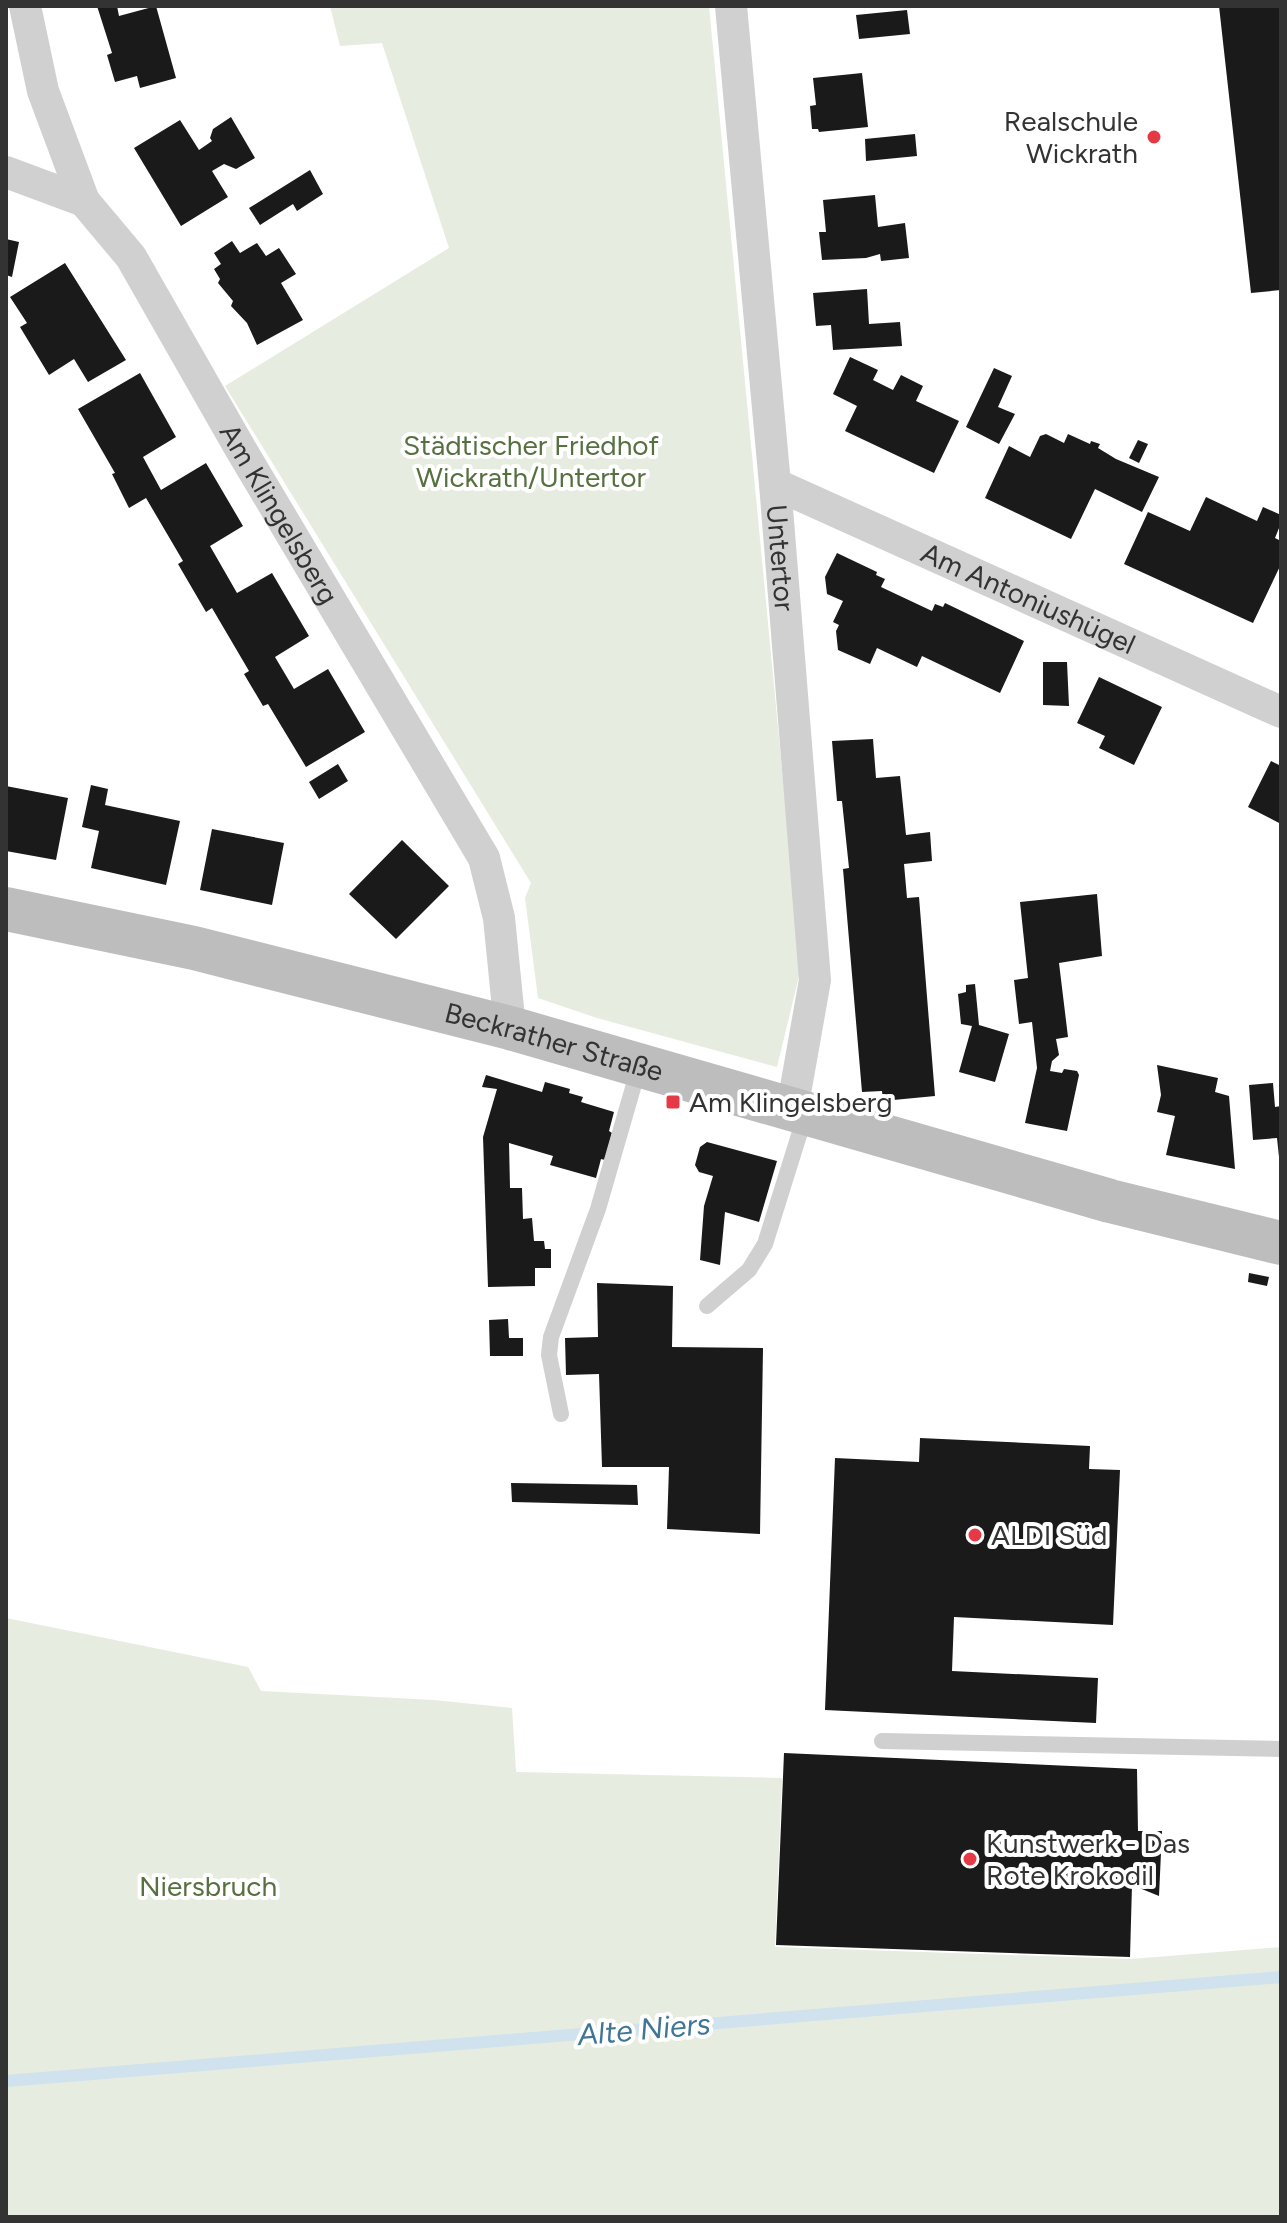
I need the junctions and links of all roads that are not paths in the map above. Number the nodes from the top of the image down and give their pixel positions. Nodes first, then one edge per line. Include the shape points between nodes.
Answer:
1 (25, 6) edge
2 (731, 6) edge
3 (6, 172) edge
4 (84, 201) junction
5 (775, 484) junction
6 (1281, 712) edge
7 (6, 909) edge
8 (510, 1028) junction
9 (639, 1065) junction
10 (798, 1112) junction
11 (1281, 1243) edge
12 (707, 1306) dead end
13 (561, 1414) dead end
14 (882, 1741) dead end
15 (1281, 1749) edge

1 - 4 street, Am Klingelsberg via 43,91
2 - 5 street, Untertor
3 - 4 street
4 - 8 street, Am Klingelsberg via 131,257 484,858 499,918
5 - 6 street, Am Antoniushügel
5 - 10 street, Untertor via 815,980
7 - 8 street, Beckrather Straße via 194,948
8 - 9 street, Beckrather Straße
9 - 10 street, Beckrather Straße
9 - 13 lane via 598,1209 551,1337 549,1355
10 - 11 street, Beckrather Straße via 1110,1201
10 - 12 lane via 765,1244 749,1270
14 - 15 lane

